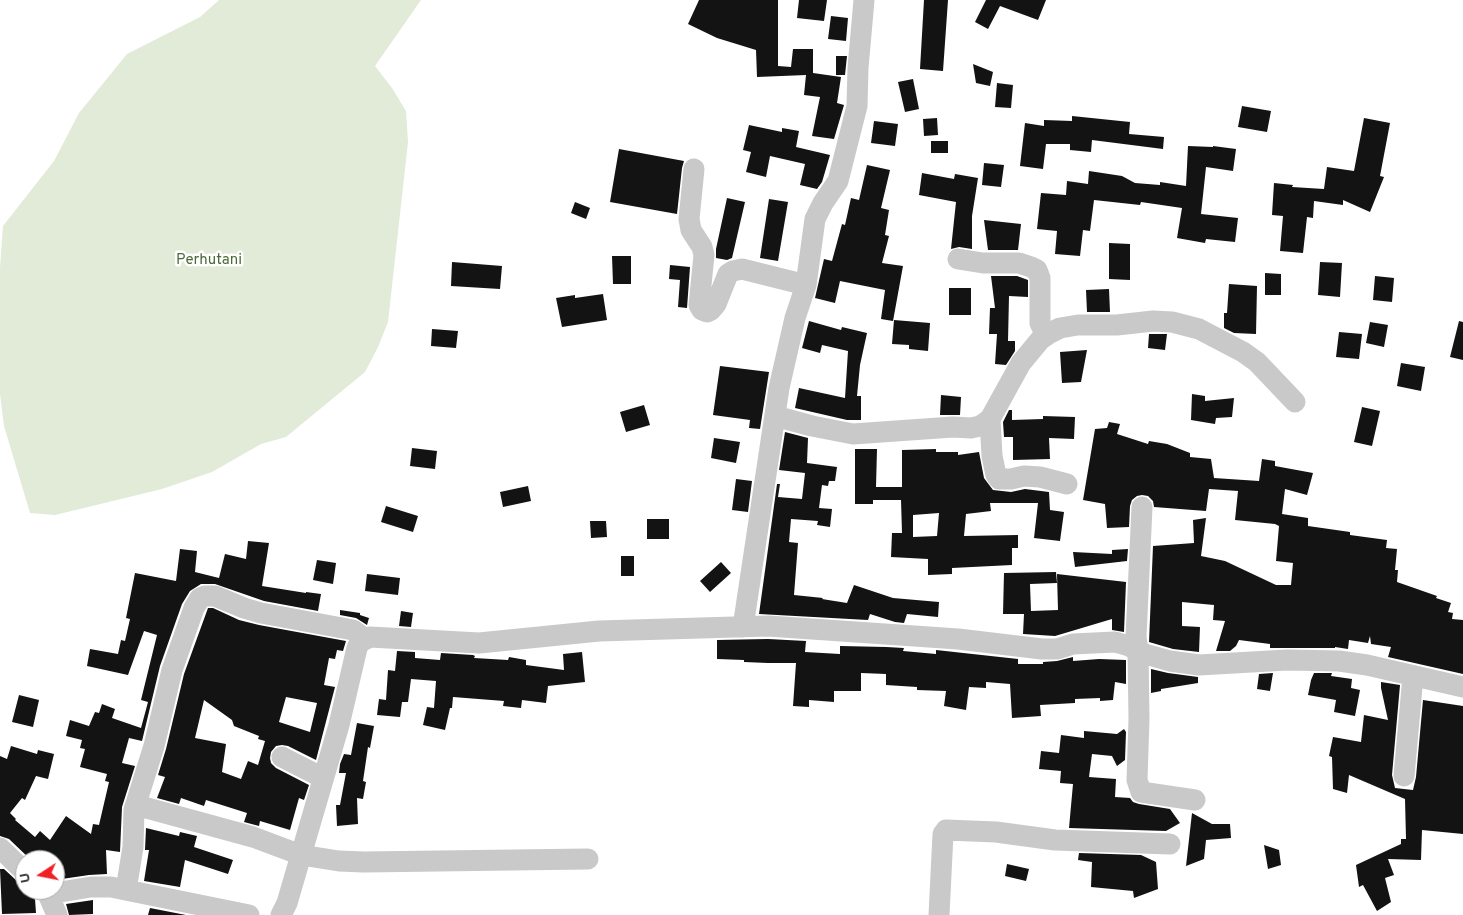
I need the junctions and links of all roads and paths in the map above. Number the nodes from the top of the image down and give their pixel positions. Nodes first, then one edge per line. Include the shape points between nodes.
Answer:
1 (864, 0) edge
2 (694, 169) dead end
3 (958, 259) dead end
4 (806, 285) junction
5 (1046, 336) junction
6 (1295, 402) dead end
7 (775, 416) junction
8 (990, 419) junction
9 (1068, 484) dead end
10 (1142, 508) dead end
11 (743, 627) junction
12 (365, 639) junction
13 (1138, 651) junction
14 (1413, 676) junction
15 (1463, 687) edge
16 (282, 757) dead end
17 (1404, 776) dead end
18 (323, 778) junction
19 (1195, 800) dead end
20 (136, 805) junction
21 (1170, 844) dead end
22 (0, 848) edge
23 (301, 856) junction
24 (588, 860) dead end
25 (15, 862) edge
26 (65, 890) edge
27 (126, 890) junction
28 (50, 900) edge
29 (57, 915) edge
30 (249, 915) edge
31 (281, 915) edge
32 (939, 915) edge

1 - 4 street via 857,106 838,181 815,219
2 - 4 street via 689,219 704,255 702,310 712,310 728,274 733,271 742,269
3 - 5 street via 992,264 1019,263 1037,270 1040,278 1040,323
4 - 7 street via 795,318
5 - 6 street via 1060,328 1078,325 1172,322 1199,330 1243,352
5 - 8 street via 1021,363
7 - 8 street via 853,434 971,428
7 - 11 street
8 - 9 street via 992,456 999,479 1040,477
10 - 13 street
11 - 12 street via 599,631 479,643
11 - 13 street via 958,639 1042,649 1115,642
12 - 18 street via 357,648
12 - 20 street via 353,630 261,613 215,596 200,598 172,670
13 - 14 street via 1170,661 1200,664 1339,661
13 - 19 street via 1139,789 1148,794
14 - 15 street
14 - 17 street
16 - 18 street
18 - 23 street
20 - 23 street via 253,837
20 - 27 street
21 - 32 street via 1055,840 996,832 946,830 943,834
22 - 25 street
23 - 24 street via 364,862
23 - 31 street
26 - 27 street via 91,887
27 - 30 street
28 - 29 street

